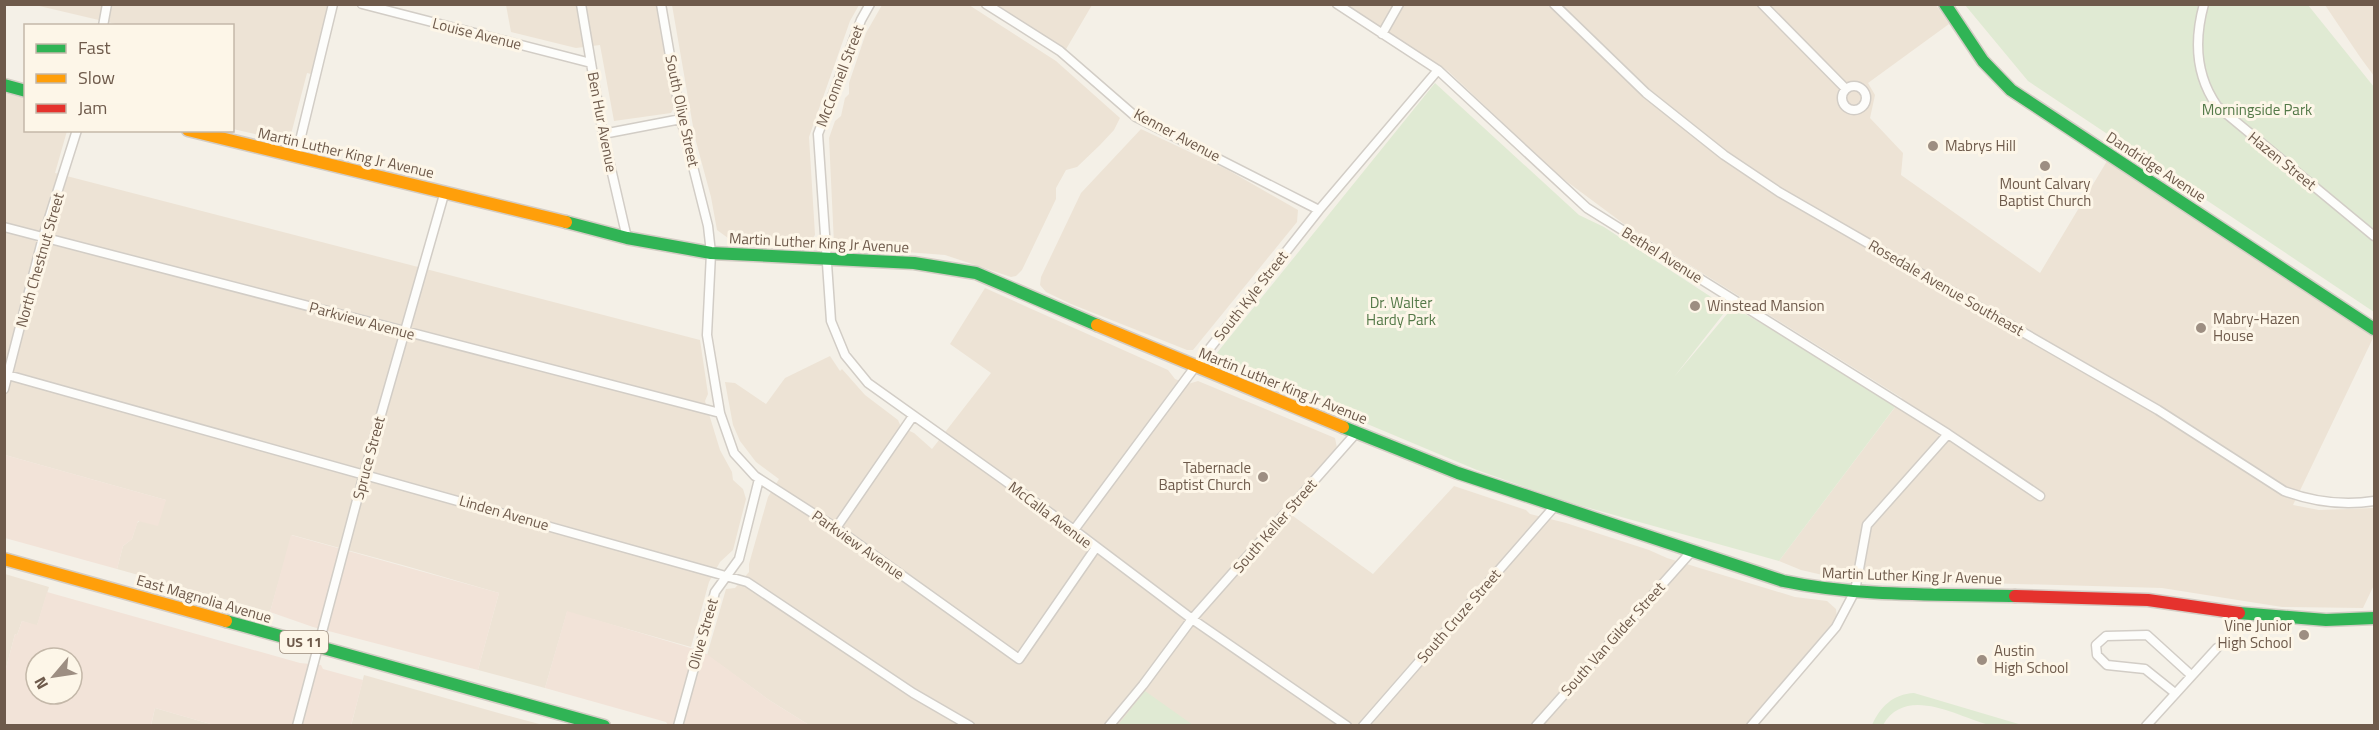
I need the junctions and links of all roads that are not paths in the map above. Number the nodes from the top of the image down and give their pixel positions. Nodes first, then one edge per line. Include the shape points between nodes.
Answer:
1 (107, 4) edge
2 (333, 4) edge
3 (362, 4) edge
4 (581, 4) edge
5 (661, 4) edge
6 (870, 4) edge
7 (986, 4) edge
8 (1337, 4) edge
9 (1399, 4) edge
10 (1554, 4) edge
11 (1762, 4) edge
12 (1945, 4) edge
13 (2204, 4) edge
14 (103, 24) edge
15 (1382, 34) junction
16 (591, 63) junction
17 (1438, 70) junction
18 (4, 86) edge
19 (1846, 89) dead end
20 (24, 91) edge
21 (681, 119) junction
22 (76, 132) edge
23 (197, 132) edge
24 (603, 134) junction
25 (296, 157) junction
26 (445, 191) junction
27 (1318, 210) junction
28 (4, 227) edge
29 (43, 237) junction
30 (2374, 237) edge
31 (627, 238) junction
32 (711, 253) junction
33 (825, 256) junction
34 (2374, 329) edge
35 (404, 332) junction
36 (1195, 367) junction
37 (7, 374) edge
38 (4, 389) edge
39 (720, 413) junction
40 (913, 416) junction
41 (1357, 432) junction
42 (1948, 434) junction
43 (364, 474) junction
44 (759, 479) junction
45 (2040, 496) dead end
46 (2374, 501) edge
47 (1554, 507) junction
48 (836, 528) junction
49 (1074, 530) junction
50 (1095, 549) junction
51 (1691, 552) junction
52 (4, 559) edge
53 (726, 575) junction
54 (1855, 591) junction
55 (2374, 618) edge
56 (1192, 620) junction
57 (319, 646) junction
58 (2217, 648) dead end
59 (2192, 675) junction
60 (2175, 693) junction
61 (297, 726) edge
62 (604, 726) edge
63 (678, 726) edge
64 (970, 726) edge
65 (1109, 726) edge
66 (1347, 726) edge
67 (1363, 726) edge
68 (1536, 726) edge
69 (1751, 726) edge
70 (2146, 726) edge

1 - 14 street
2 - 25 street
3 - 16 street, Louise Avenue
4 - 16 street, Ben Hur Avenue
5 - 21 street, South Olive Street
6 - 33 street, McConnell Street via 818,134
7 - 27 street, Kenner Avenue via 1060,51 1136,117
8 - 15 street, Bethel Avenue
9 - 15 street
10 - 46 street, Rosedale Avenue Southeast via 1693,133 1779,192 2158,410 2284,491 2326,503
11 - 19 street
12 - 34 main road, Dandridge Avenue via 1983,61 2012,90
13 - 30 street, Hazen Street via 2199,68 2217,106
15 - 17 street, Bethel Avenue
16 - 24 street, Ben Hur Avenue
17 - 27 street, South Kyle Street
17 - 42 street, Bethel Avenue via 1587,208
18 - 20 main road
21 - 24 street
21 - 32 street, South Olive Street via 702,194
22 - 29 street, North Chestnut Street
23 - 25 main road, Martin Luther King Jr Avenue
24 - 31 street, Ben Hur Avenue
25 - 26 main road, Martin Luther King Jr Avenue
26 - 31 main road, Martin Luther King Jr Avenue
26 - 35 street, Spruce Street
27 - 36 street, South Kyle Street
28 - 29 street, Parkview Avenue
29 - 35 street, Parkview Avenue
29 - 37 street, North Chestnut Street
31 - 32 main road, Martin Luther King Jr Avenue
32 - 33 main road, Martin Luther King Jr Avenue
32 - 39 street, Parkview Avenue via 707,335
33 - 36 main road, Martin Luther King Jr Avenue via 935,265 976,273
33 - 40 street, McCalla Avenue via 828,306 836,338 861,377
35 - 39 street, Parkview Avenue
35 - 43 street, Spruce Street
36 - 41 main road, Martin Luther King Jr Avenue
36 - 49 street, South Kyle Street
37 - 38 street, North Chestnut Street
37 - 43 street, Linden Avenue
39 - 44 street, Parkview Avenue via 734,453
40 - 48 street
40 - 49 street, McCalla Avenue
41 - 47 main road, Martin Luther King Jr Avenue
41 - 56 street, South Keller Street
42 - 45 street, Bethel Avenue
42 - 54 street via 1867,525
43 - 53 street, Linden Avenue
43 - 57 street, Spruce Street
44 - 48 street, Parkview Avenue
44 - 53 street, Olive Street via 739,560
47 - 51 main road, Martin Luther King Jr Avenue
47 - 67 street, South Cruze Street
48 - 50 street, Parkview Avenue via 1019,659
49 - 50 street, McCalla Avenue
50 - 56 street, McCalla Avenue
51 - 54 main road, Martin Luther King Jr Avenue via 1783,581
51 - 68 street, South Van Gilder Street
52 - 57 main road, East Magnolia Avenue / US 11
53 - 63 street, Olive Street via 715,592
53 - 64 street, Linden Avenue via 762,590 913,693
54 - 55 main road, Martin Luther King Jr Avenue via 2148,600 2258,616
54 - 69 street via 1836,627
56 - 65 street, South Keller Street
56 - 66 street, McCalla Avenue
57 - 61 street, Spruce Street
57 - 62 main road, East Magnolia Avenue / US 11
58 - 59 street
59 - 60 street
59 - 60 street via 2146,635 2106,636 2096,645 2097,655 2107,665 2145,669
60 - 70 street

